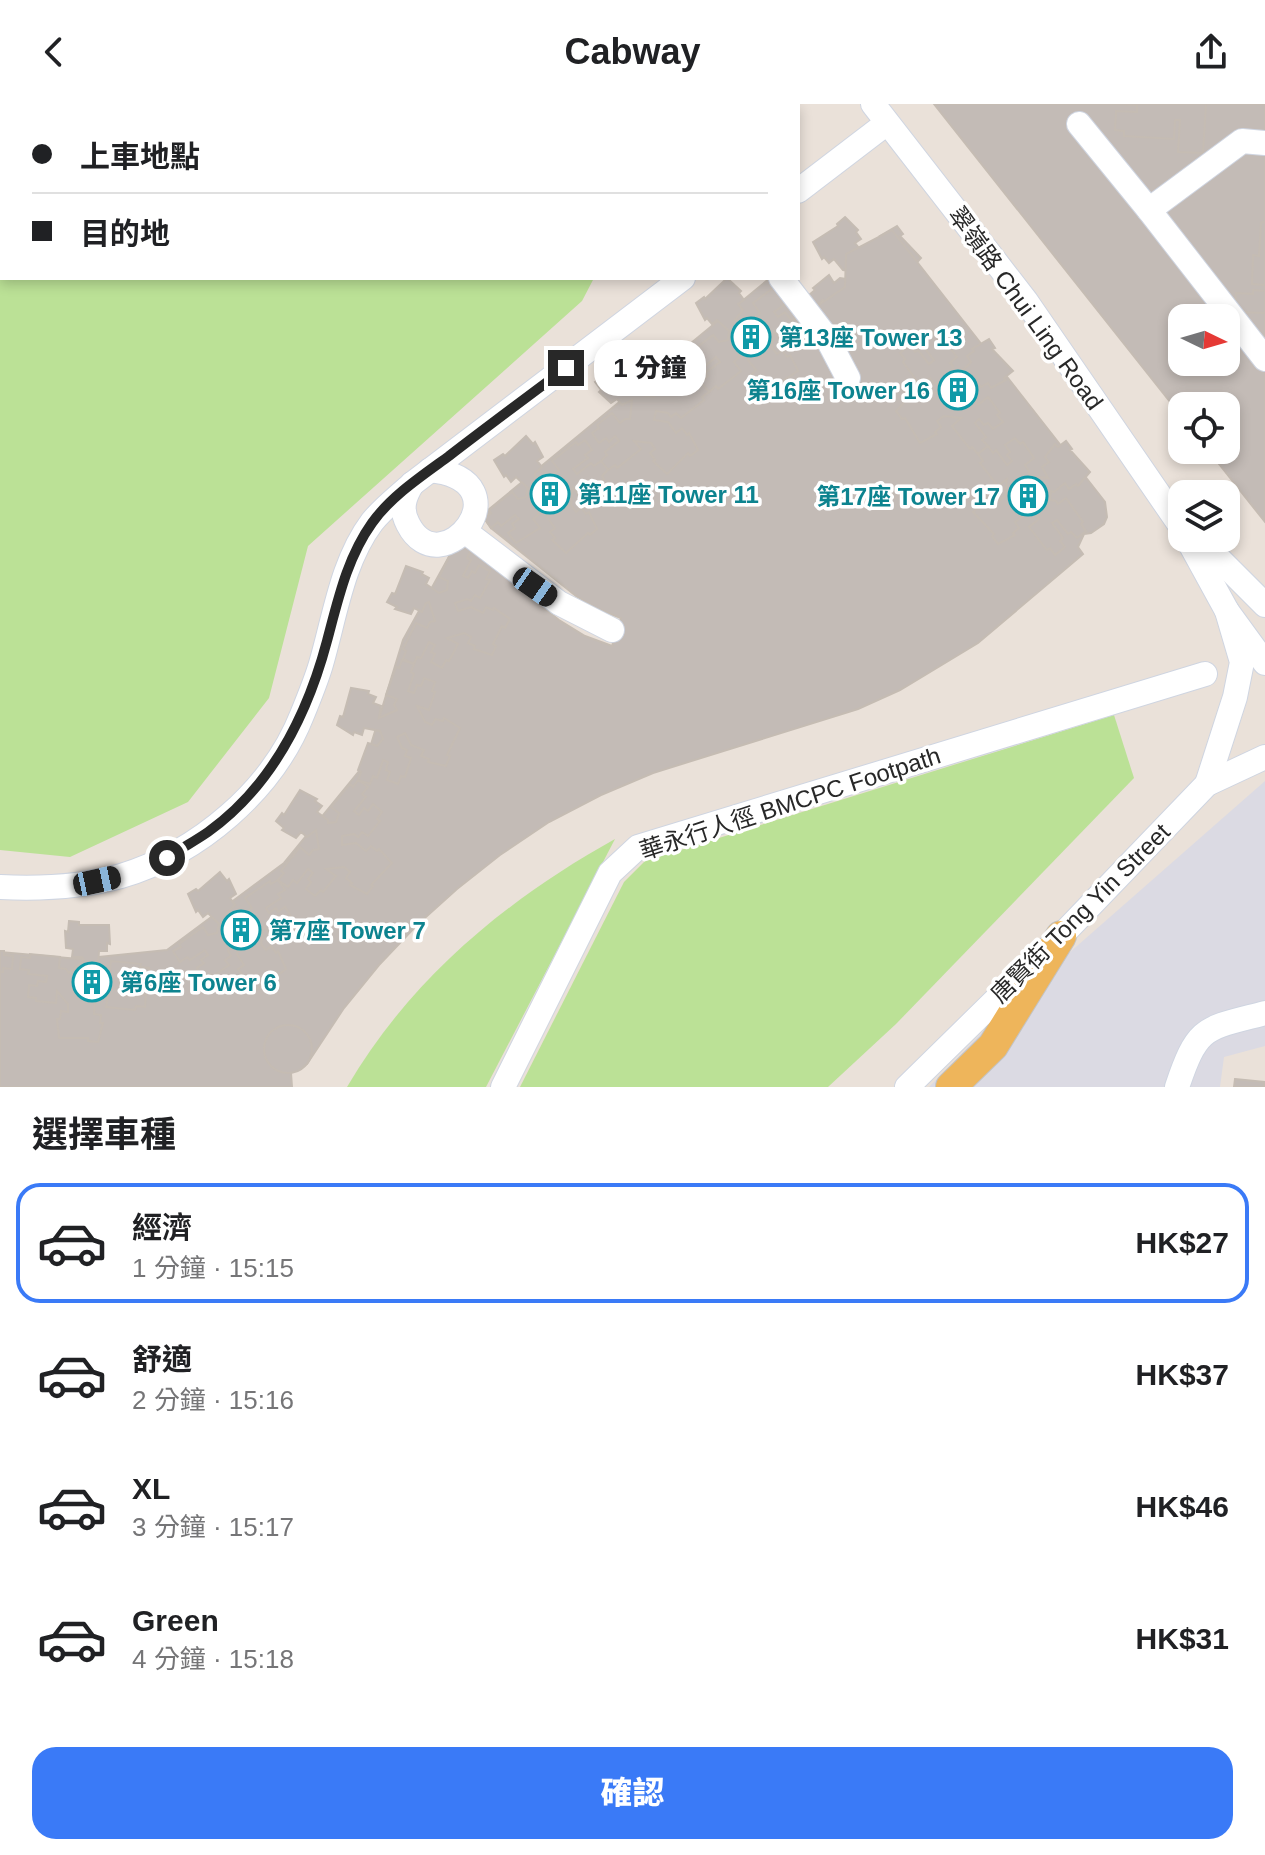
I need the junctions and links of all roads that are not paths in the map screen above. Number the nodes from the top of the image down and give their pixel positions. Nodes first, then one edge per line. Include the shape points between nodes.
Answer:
1 (880, 113) edge
2 (1079, 124) dead end
3 (1265, 143) edge
4 (800, 189) edge
5 (1149, 210) junction
6 (680, 280) edge
7 (783, 280) edge
8 (1265, 359) edge
9 (848, 378) dead end
10 (421, 477) junction
11 (1168, 505) edge
12 (466, 532) junction
13 (1195, 552) edge
14 (1212, 552) edge
15 (1265, 605) edge
16 (1227, 611) junction
17 (612, 630) dead end
18 (1265, 663) edge
19 (1205, 674) dead end
20 (1265, 757) edge
21 (1207, 784) junction
22 (0, 887) edge
23 (1061, 936) junction
24 (1265, 1013) edge
25 (503, 1087) edge
26 (907, 1087) edge
27 (951, 1087) edge
28 (1177, 1087) edge

1 - 4 street
1 - 11 street, 翠嶺路 Chui Ling Road via 1026,301
2 - 5 street
3 - 5 street via 1242,141
5 - 8 street
6 - 10 street
7 - 9 street via 827,338
10 - 12 street via 448,472 468,486 475,509
10 - 12 street via 405,495 403,508 411,531 445,544
10 - 22 street via 373,520 355,550 301,719 245,800 167,858 121,876 73,886
12 - 17 street via 559,603
13 - 16 street
14 - 15 street
16 - 18 street
16 - 21 street via 1242,662
19 - 25 street, 華永行人徑 BMCPC Footpath via 638,847 610,873
20 - 21 street, 唐賢街 Tong Yin Street
21 - 23 street, 唐賢街 Tong Yin Street
23 - 26 street, 唐賢街 Tong Yin Street
23 - 27 main road via 993,1046
24 - 28 street via 1216,1026 1201,1036 1190,1048

